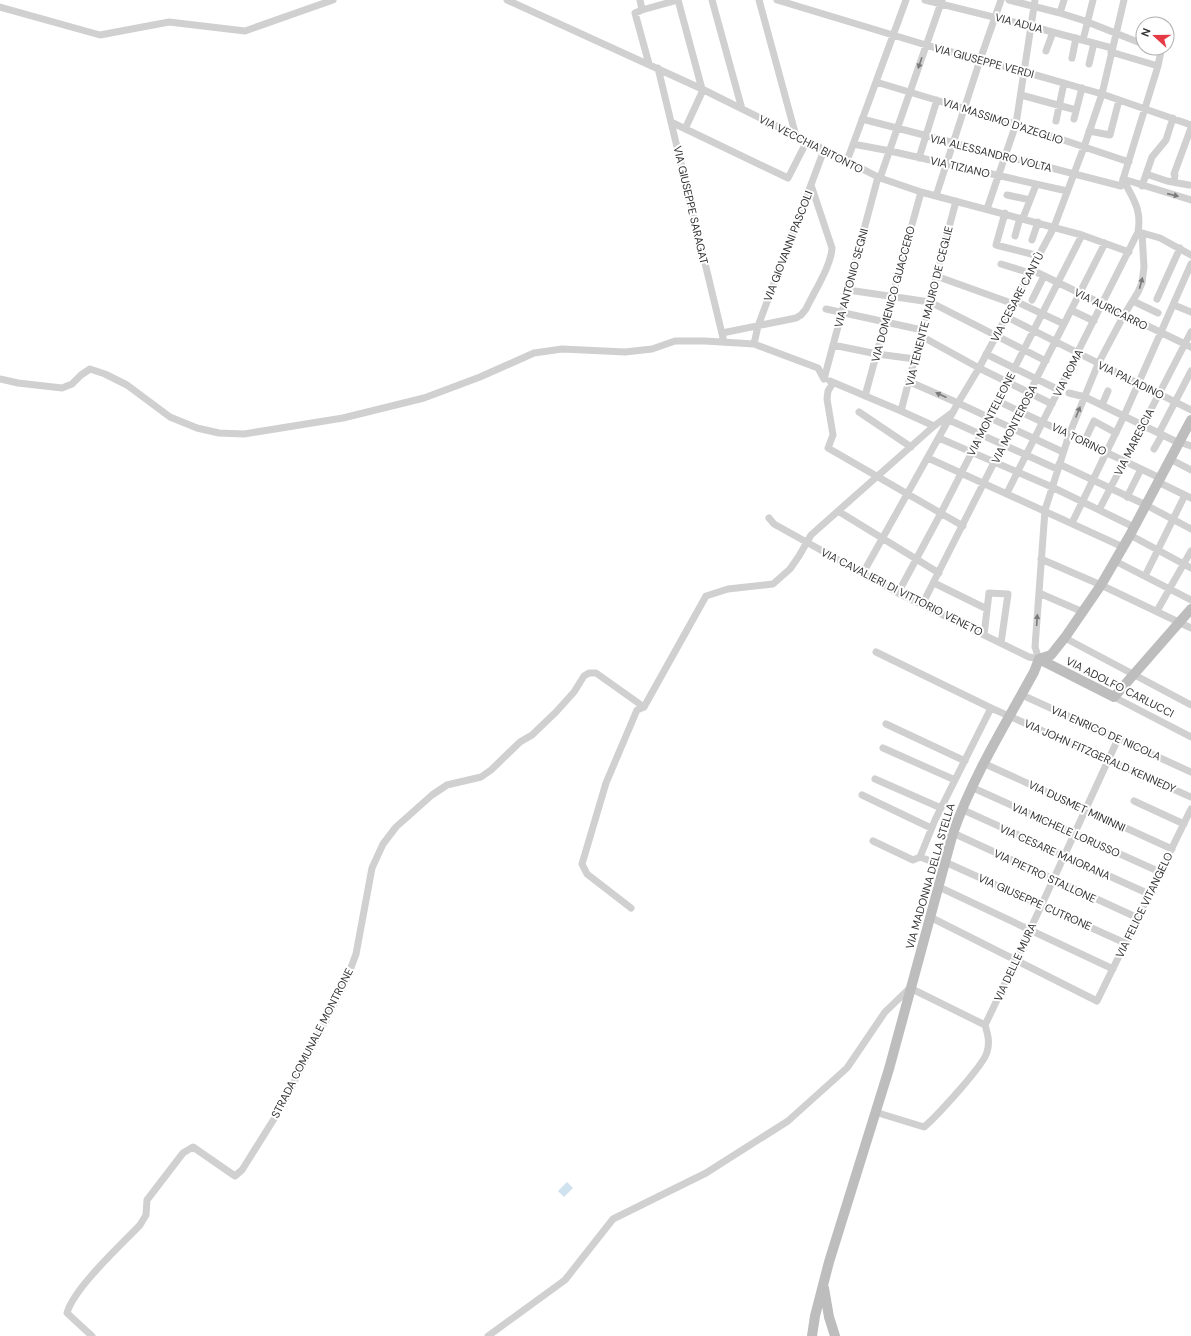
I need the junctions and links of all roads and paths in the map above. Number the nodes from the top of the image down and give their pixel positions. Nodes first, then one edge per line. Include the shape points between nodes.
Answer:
1 (333, 0) edge
2 (507, 0) edge
3 (640, 0) edge
4 (678, 0) edge
5 (712, 0) edge
6 (759, 0) edge
7 (777, 0) edge
8 (906, 0) edge
9 (925, 0) edge
10 (1001, 0) edge
11 (1009, 0) edge
12 (1064, 0) edge
13 (1093, 0) edge
14 (1121, 1) edge
15 (942, 2) edge
16 (1035, 3) edge
17 (0, 7) edge
18 (642, 10) junction
19 (1060, 13) junction
20 (996, 17) junction
21 (1088, 22) junction
22 (1030, 26) junction
23 (1053, 32) junction
24 (1115, 33) junction
25 (894, 35) junction
26 (1079, 39) junction
27 (1135, 41) edge
28 (1094, 44) junction
29 (926, 45) junction
30 (1111, 50) junction
31 (1046, 51) dead end
32 (1160, 56) edge
33 (1072, 58) dead end
34 (980, 60) junction
35 (649, 64) junction
36 (1089, 64) dead end
37 (1158, 66) junction
38 (658, 68) junction
39 (1025, 72) junction
40 (876, 82) junction
41 (1064, 83) junction
42 (1082, 88) junction
43 (702, 90) junction
44 (910, 92) junction
45 (1102, 94) junction
46 (1021, 95) junction
47 (937, 100) junction
48 (1118, 100) junction
49 (1059, 106) junction
50 (1145, 108) junction
51 (742, 109) junction
52 (964, 109) junction
53 (1076, 110) junction
54 (1173, 118) junction
55 (862, 119) junction
56 (1074, 119) dead end
57 (1056, 121) dead end
58 (671, 122) junction
59 (1016, 124) junction
60 (1191, 126) edge
61 (685, 129) junction
62 (898, 129) junction
63 (1089, 131) junction
64 (796, 136) junction
65 (926, 136) junction
66 (807, 141) junction
67 (853, 144) junction
68 (953, 144) junction
69 (1084, 147) junction
70 (824, 150) junction
71 (890, 151) junction
72 (1005, 156) junction
73 (918, 158) junction
74 (847, 161) junction
75 (1129, 162) junction
76 (946, 164) junction
77 (1074, 174) junction
78 (1146, 174) junction
79 (998, 176) junction
80 (879, 178) junction
81 (1174, 182) junction
82 (1122, 183) junction
83 (811, 184) junction
84 (1036, 185) junction
85 (1189, 185) dead end
86 (1142, 186) junction
87 (1067, 191) junction
88 (921, 192) junction
89 (1007, 195) dead end
90 (936, 196) junction
91 (1030, 200) junction
92 (1191, 200) edge
93 (956, 201) junction
94 (987, 209) junction
95 (1004, 213) junction
96 (1022, 218) junction
97 (1038, 222) junction
98 (1054, 227) junction
99 (1140, 232) junction
100 (1082, 235) junction
101 (1015, 236) dead end
102 (1032, 240) dead end
103 (1105, 243) junction
104 (1180, 248) junction
105 (1129, 252) junction
106 (1191, 255) edge
107 (1039, 256) junction
108 (1001, 264) dead end
109 (1191, 264) edge
110 (1031, 272) junction
111 (936, 276) junction
112 (1044, 276) junction
113 (1188, 281) edge
114 (1058, 282) junction
115 (848, 290) junction
116 (1080, 293) junction
117 (892, 297) junction
118 (1157, 299) dead end
119 (1032, 300) dead end
120 (1132, 301) junction
121 (930, 302) junction
122 (1015, 302) junction
123 (1102, 303) junction
124 (1174, 305) junction
125 (826, 309) dead end
126 (1075, 312) dead end
127 (1191, 312) edge
128 (842, 313) junction
129 (1158, 313) dead end
130 (1042, 314) junction
131 (1124, 316) junction
132 (1007, 317) junction
133 (1094, 321) junction
134 (885, 322) junction
135 (1064, 324) junction
136 (758, 326) junction
137 (1034, 331) junction
138 (1191, 332) edge
139 (722, 333) junction
140 (922, 333) junction
141 (1160, 333) junction
142 (997, 335) junction
143 (724, 342) junction
144 (1056, 342) junction
145 (754, 344) junction
146 (833, 345) junction
147 (1188, 345) edge
148 (1024, 349) junction
149 (877, 354) junction
150 (986, 354) junction
151 (1078, 354) junction
152 (915, 359) junction
153 (1046, 361) junction
154 (1098, 364) junction
155 (979, 368) junction
156 (1014, 368) junction
157 (1191, 371) edge
158 (0, 378) edge
159 (824, 379) junction
160 (1037, 379) junction
161 (910, 382) junction
162 (1007, 382) junction
163 (833, 383) junction
164 (1138, 384) junction
165 (1059, 390) junction
166 (1108, 391) dead end
167 (1030, 393) junction
168 (1070, 393) dead end
169 (1159, 394) junction
170 (865, 396) junction
171 (1085, 397) junction
172 (998, 401) junction
173 (1175, 402) junction
174 (958, 403) junction
175 (1052, 404) junction
176 (1102, 405) junction
177 (1191, 410) edge
178 (902, 411) junction
179 (859, 412) dead end
180 (953, 412) junction
181 (1020, 412) junction
182 (1124, 416) junction
183 (989, 417) junction
184 (949, 420) junction
185 (1191, 420) edge
186 (1043, 422) junction
187 (1142, 425) junction
188 (934, 426) junction
189 (1012, 428) junction
190 (1116, 433) junction
191 (981, 434) junction
192 (1160, 434) junction
193 (1069, 435) junction
194 (939, 438) junction
195 (1034, 438) junction
196 (1084, 442) junction
197 (1179, 442) junction
198 (1004, 445) junction
199 (1191, 446) edge
200 (911, 447) junction
201 (1154, 449) dead end
202 (972, 452) junction
203 (1063, 452) junction
204 (1107, 453) junction
205 (1026, 455) junction
206 (928, 458) junction
207 (1170, 459) junction
208 (1124, 461) junction
209 (995, 462) junction
210 (1058, 466) junction
211 (1141, 469) junction
212 (1191, 470) edge
213 (961, 472) junction
214 (1017, 472) junction
215 (877, 477) junction
216 (1159, 480) junction
217 (1094, 481) junction
218 (985, 483) junction
219 (1052, 487) junction
220 (1110, 488) junction
221 (1007, 493) junction
222 (908, 494) junction
223 (1128, 497) junction
224 (1188, 497) edge
225 (1083, 502) junction
226 (1146, 505) junction
227 (1045, 510) junction
228 (1099, 510) junction
229 (838, 512) junction
230 (941, 513) junction
231 (769, 518) dead end
232 (1173, 519) junction
233 (1072, 523) junction
234 (963, 526) junction
235 (1191, 529) edge
236 (1132, 531) junction
237 (882, 539) junction
238 (806, 542) junction
239 (1123, 546) junction
240 (1158, 550) junction
241 (1191, 551) edge
242 (916, 559) junction
243 (1041, 559) junction
244 (1115, 561) junction
245 (1184, 564) junction
246 (1191, 568) edge
247 (939, 573) junction
248 (863, 574) junction
249 (1145, 576) junction
250 (934, 583) junction
251 (1101, 585) junction
252 (1170, 589) junction
253 (898, 592) junction
254 (1039, 593) junction
255 (1191, 600) edge
256 (922, 605) junction
257 (987, 609) junction
258 (1191, 610) edge
259 (1157, 611) junction
260 (1082, 612) junction
261 (1180, 622) junction
262 (1191, 628) edge
263 (984, 635) junction
264 (1065, 638) junction
265 (1001, 643) junction
266 (876, 652) dead end
267 (1039, 659) junction
268 (1134, 675) junction
269 (1022, 695) junction
270 (1114, 697) junction
271 (1191, 705) edge
272 (644, 707) junction
273 (991, 708) junction
274 (1010, 716) junction
275 (886, 724) dead end
276 (1191, 737) edge
277 (1118, 739) junction
278 (883, 748) dead end
279 (965, 761) junction
280 (1108, 761) junction
281 (983, 763) junction
282 (1191, 772) edge
283 (876, 779) dead end
284 (955, 780) junction
285 (971, 787) junction
286 (862, 795) dead end
287 (1191, 797) edge
288 (1134, 801) dead end
289 (941, 808) junction
290 (961, 809) junction
291 (1085, 809) junction
292 (1191, 809) edge
293 (1184, 824) junction
294 (931, 828) junction
295 (953, 833) junction
296 (1075, 833) junction
297 (873, 841) dead end
298 (1172, 849) junction
299 (1064, 856) junction
300 (920, 857) junction
301 (945, 864) junction
302 (1160, 872) junction
303 (1052, 880) junction
304 (939, 887) junction
305 (1149, 894) junction
306 (1041, 905) junction
307 (631, 908) dead end
308 (930, 917) junction
309 (1138, 918) junction
310 (1030, 930) junction
311 (1125, 943) junction
312 (1016, 961) junction
313 (1112, 968) junction
314 (910, 988) junction
315 (985, 1025) junction
316 (875, 1112) junction
317 (823, 1282) junction
318 (92, 1336) edge
319 (488, 1336) edge
320 (812, 1336) edge
321 (834, 1336) edge

1 - 17 street via 245,31 170,22 100,34
2 - 35 street, VIA VECCHIA BITONTO
3 - 18 street
4 - 18 street
4 - 43 street
5 - 51 street
6 - 64 street
7 - 25 street, VIA GIUSEPPE VERDI
8 - 25 street
9 - 15 street, VIA ADUA
10 - 20 street
11 - 16 street
12 - 19 street
13 - 21 street
14 - 24 street, VIA CESARE CANTÙ
15 - 20 street, VIA ADUA
15 - 29 street, VIA ANTONIO SEGNI
16 - 19 street
16 - 22 street
18 - 35 street via 635,13
19 - 21 street
20 - 22 street, VIA ADUA
20 - 34 street
21 - 24 street
21 - 26 street
22 - 23 street, VIA ADUA
22 - 39 street
23 - 26 street, VIA ADUA
23 - 31 street
24 - 27 street
24 - 30 street, VIA CESARE CANTÙ
25 - 29 street, VIA GIUSEPPE VERDI
25 - 40 street
26 - 28 street, VIA ADUA
26 - 33 street
28 - 30 street, VIA ADUA
28 - 36 street
29 - 34 street, VIA GIUSEPPE VERDI
29 -> 44 street, VIA ANTONIO SEGNI
30 - 37 street, VIA ADUA
30 - 45 street, VIA CESARE CANTÙ
32 - 37 street
34 - 39 street, VIA GIUSEPPE VERDI
34 - 52 street
35 - 38 street, VIA VECCHIA BITONTO
37 - 50 street
38 - 43 street, VIA VECCHIA BITONTO
38 - 58 street, VIA GIUSEPPE SARAGAT
39 - 41 street, VIA GIUSEPPE VERDI
39 - 46 street
40 - 44 street, VIA MASSIMO D'AZEGLIO
40 - 55 street
41 - 42 street, VIA GIUSEPPE VERDI
41 - 49 street
42 - 45 street, VIA GIUSEPPE VERDI
42 - 53 street
43 - 51 street, VIA VECCHIA BITONTO
43 - 61 street
44 - 47 street, VIA MASSIMO D'AZEGLIO
44 - 62 street, VIA ANTONIO SEGNI
45 - 48 street, VIA GIUSEPPE VERDI
45 - 63 street, VIA CESARE CANTÙ
46 - 49 street
46 - 59 street
47 - 52 street, VIA MASSIMO D'AZEGLIO
47 - 65 street
48 - 50 street, VIA GIUSEPPE VERDI
48 - 63 street via 1110,135
49 - 53 street
49 - 57 street
50 - 54 street, VIA GIUSEPPE VERDI
50 - 75 street
51 - 64 street, VIA VECCHIA BITONTO
52 - 59 street, VIA MASSIMO D'AZEGLIO
52 - 68 street
53 - 56 street
54 - 60 street, VIA GIUSEPPE VERDI
54 - 78 street via 1166,140 1152,157
55 - 62 street, VIA ALESSANDRO VOLTA
55 - 67 street
58 - 61 street
58 - 139 street, VIA GIUSEPPE SARAGAT
59 - 69 street, VIA MASSIMO D'AZEGLIO
59 - 72 street
60 - 81 street via 1174,174
61 - 66 street via 788,178
62 - 65 street, VIA ALESSANDRO VOLTA
62 - 71 street, VIA ANTONIO SEGNI
63 - 69 street, VIA CESARE CANTÙ
64 - 66 street, VIA VECCHIA BITONTO
65 - 68 street, VIA ALESSANDRO VOLTA
65 - 73 street
66 - 70 street, VIA VECCHIA BITONTO
67 - 71 street, VIA TIZIANO
67 - 74 street
68 - 72 street, VIA ALESSANDRO VOLTA
68 - 76 street
69 - 75 street, VIA MASSIMO D'AZEGLIO
69 - 77 street, VIA CESARE CANTÙ
70 - 74 street, VIA VECCHIA BITONTO
70 - 83 street, VIA GIOVANNI PASCOLI
71 - 73 street, VIA TIZIANO
71 - 80 street, VIA ANTONIO SEGNI
72 - 77 street, VIA ALESSANDRO VOLTA
72 - 79 street
73 - 76 street, VIA TIZIANO
74 - 80 street, VIA VECCHIA BITONTO
75 - 82 street
76 - 79 street, VIA TIZIANO
76 - 90 street
77 - 82 street, VIA ALESSANDRO VOLTA
77 - 87 street, VIA CESARE CANTÙ
78 - 81 street
78 - 86 street
79 - 84 street, VIA TIZIANO
79 - 94 street
80 - 88 street, VIA VECCHIA BITONTO
80 - 115 street, VIA ANTONIO SEGNI
81 - 85 street
82 - 86 street, VIA ALESSANDRO VOLTA
82 - 99 street via 1138,209
83 - 136 street, VIA GIOVANNI PASCOLI
83 - 136 street via 832,255 801,315
84 - 87 street, VIA TIZIANO
84 - 91 street
86 -> 92 street, VIA ALESSANDRO VOLTA
87 - 98 street, VIA CESARE CANTÙ
88 - 90 street, VIA VECCHIA BITONTO
88 - 117 street, VIA DOMENICO GUACCERO
89 - 91 street
90 - 93 street, VIA VECCHIA BITONTO
91 - 96 street
93 - 94 street, VIA VECCHIA BITONTO
93 - 111 street, VIA TENENTE MAURO DE CEGLIE
94 - 95 street, VIA VECCHIA BITONTO
95 - 96 street, VIA VECCHIA BITONTO
95 - 107 street via 996,245
96 - 97 street, VIA VECCHIA BITONTO
96 - 101 street
97 - 98 street, VIA VECCHIA BITONTO
97 - 102 street
98 - 100 street, VIA VECCHIA BITONTO
98 - 107 street, VIA CESARE CANTÙ
99 - 104 street
99 - 105 street, VIA ROMA
120 -> 99 street via 1142,283 1144,267
100 - 103 street, VIA VECCHIA BITONTO
100 - 114 street, VIA MONTELEONE
103 - 105 street, VIA VECCHIA BITONTO
103 - 116 street, VIA MONTEROSA
104 - 106 street
104 - 118 street
105 - 123 street, VIA ROMA
107 - 110 street, VIA CESARE CANTÙ
108 - 110 street, VIA AURICARRO
109 - 113 street
110 - 112 street, VIA AURICARRO
110 - 122 street, VIA CESARE CANTÙ
111 - 121 street, VIA TENENTE MAURO DE CEGLIE
111 - 122 street
112 - 114 street, VIA AURICARRO
112 - 119 street
113 - 124 street
114 - 116 street, VIA AURICARRO
114 - 130 street, VIA MONTELEONE
115 - 117 street
115 - 128 street, VIA ANTONIO SEGNI
116 - 123 street, VIA AURICARRO
116 - 135 street, VIA MONTEROSA
117 - 121 street
117 - 134 street, VIA DOMENICO GUACCERO
120 - 129 street
120 - 131 street
121 - 140 street, VIA TENENTE MAURO DE CEGLIE
121 - 142 street
122 - 130 street
122 - 132 street, VIA CESARE CANTÙ
123 - 131 street, VIA AURICARRO
123 - 133 street, VIA ROMA
124 - 127 street
124 - 141 street
125 - 128 street
126 - 133 street
128 - 134 street
128 - 146 street, VIA ANTONIO SEGNI
130 - 135 street
130 - 137 street, VIA MONTELEONE
131 - 141 street, VIA AURICARRO
131 - 154 street
132 - 137 street, VIA PALADINO
132 - 142 street, VIA CESARE CANTÙ
133 - 151 street, VIA ROMA
134 - 140 street
134 - 149 street, VIA DOMENICO GUACCERO
135 - 144 street, VIA MONTEROSA
136 - 139 street
136 - 145 street, VIA GIOVANNI PASCOLI
137 - 144 street, VIA PALADINO
137 - 148 street, VIA MONTELEONE
138 - 147 street, VIA MARESCIA
139 - 143 street, VIA GIUSEPPE SARAGAT
140 - 152 street, VIA TENENTE MAURO DE CEGLIE
140 - 155 street
141 - 147 street, VIA AURICARRO
141 - 164 street
142 - 148 street
142 - 150 street, VIA CESARE CANTÙ
143 - 145 street
143 - 158 street via 675,341 652,349 625,352 562,349 534,353 424,398 343,418 244,434 219,433 197,428 170,417 127,386 90,369 72,384 62,388 18,383
144 - 151 street, VIA PALADINO
144 - 153 street, VIA MONTEROSA
145 - 159 street via 818,368
146 - 149 street
146 - 159 street, VIA ANTONIO SEGNI
147 - 169 street, VIA MARESCIA
148 - 153 street
148 - 156 street, VIA MONTELEONE
149 - 152 street
149 - 170 street, VIA DOMENICO GUACCERO
150 - 155 street, VIA CESARE CANTÙ
150 - 156 street
151 - 154 street, VIA PALADINO
151 - 165 street, VIA ROMA via 1073,371
152 - 161 street, VIA TENENTE MAURO DE CEGLIE
153 - 160 street, VIA MONTEROSA
154 - 164 street, VIA PALADINO
154 - 171 street
155 - 162 street
155 - 174 street, VIA CESARE CANTÙ
156 - 160 street
156 - 162 street, VIA MONTELEONE
157 - 173 street
159 - 163 street
160 - 165 street
160 - 167 street, VIA MONTEROSA
174 -> 161 street
161 - 178 street, VIA TENENTE MAURO DE CEGLIE
162 - 167 street
162 - 172 street, VIA MONTELEONE
163 - 170 street
163 - 215 street via 827,399 833,435 828,448
164 - 169 street, VIA PALADINO
164 - 182 street
165 - 175 street, VIA ROMA
166 - 176 street
167 - 175 street
167 - 181 street, VIA MONTEROSA
168 - 171 street
169 - 173 street, VIA PALADINO
169 - 187 street, VIA MARESCIA
170 - 178 street
171 - 176 street
193 -> 171 street
172 - 181 street, VIA TORINO
172 - 183 street, VIA MONTELEONE
173 - 177 street, VIA PALADINO
173 - 192 street
174 - 180 street, VIA CESARE CANTÙ
174 - 183 street
175 - 186 street, VIA ROMA
176 - 182 street
178 - 188 street
179 - 200 street
180 - 184 street, VIA CESARE CANTÙ
180 - 188 street
181 - 186 street, VIA TORINO
181 - 189 street, VIA MONTEROSA
182 - 187 street
182 - 190 street
183 - 189 street
183 - 191 street, VIA MONTELEONE
184 - 191 street
184 - 194 street, VIA CESARE CANTÙ
185 - 197 street
186 - 193 street, VIA TORINO
186 - 195 street, VIA ROMA
187 - 192 street
187 - 208 street, VIA MARESCIA
188 - 200 street
189 - 195 street
189 - 198 street, VIA MONTEROSA
190 - 196 street via 1094,421
190 - 204 street
191 - 198 street
191 - 202 street, VIA MONTELEONE
192 - 197 street
192 - 201 street
193 - 196 street, VIA TORINO
193 - 203 street
194 - 202 street
194 - 206 street, VIA CESARE CANTÙ
195 - 203 street
195 - 205 street, VIA ROMA
196 - 204 street, VIA TORINO
197 - 199 street
197 - 207 street
198 - 205 street
198 - 209 street, VIA MONTEROSA
200 - 215 street
202 - 209 street
202 - 213 street, VIA MONTELEONE
203 - 210 street
204 - 208 street, VIA TORINO
204 - 217 street
205 - 210 street
205 - 214 street, VIA ROMA
206 - 213 street
206 - 222 street, VIA CESARE CANTÙ
207 - 212 street
207 - 216 street
208 - 211 street, VIA TORINO
208 - 220 street, VIA MARESCIA
209 - 214 street
209 - 218 street, VIA MONTEROSA
210 - 217 street
210 - 219 street
211 - 216 street, VIA TORINO
211 - 223 street
213 - 218 street
213 - 230 street, VIA MONTELEONE
214 - 219 street
214 - 221 street, VIA ROMA
215 - 222 street
215 - 229 street
216 - 224 street, VIA TORINO
216 - 226 street
217 - 220 street
217 - 225 street
218 - 221 street
218 - 234 street, VIA MONTEROSA
219 - 225 street
219 - 227 street
220 - 223 street
220 - 228 street, VIA MARESCIA
221 - 227 street
222 - 230 street
222 - 237 street, VIA CESARE CANTÙ
223 - 226 street
224 - 232 street
225 - 228 street
225 - 233 street
226 - 232 street
226 - 236 street
227 - 233 street
227 - 243 street
228 - 236 street
229 - 237 street
229 - 238 street
230 - 234 street
230 - 242 street, VIA MONTELEONE
231 - 238 street, VIA CAVALIERI DI VITTORIO VENETO via 774,524
232 - 235 street
232 - 240 street
233 - 239 street
234 - 247 street, VIA MONTEROSA
236 - 239 street
236 - 240 street
237 - 242 street
237 - 248 street, VIA CESARE CANTÙ
238 - 248 street, VIA CAVALIERI DI VITTORIO VENETO
238 - 272 street via 800,556 774,584 728,589 706,596
239 - 244 street
240 - 245 street
240 - 249 street
241 - 245 street
242 - 247 street
242 - 253 street, VIA MONTELEONE
243 - 251 street
243 - 254 street
244 - 249 street
244 - 251 street
245 - 246 street
245 - 252 street
247 - 250 street, VIA MONTEROSA
248 - 253 street, VIA CAVALIERI DI VITTORIO VENETO
249 - 252 street
250 - 256 street, VIA MONTEROSA
250 - 257 street
251 - 259 street
251 - 260 street
252 - 255 street
252 - 259 street
253 - 256 street, VIA CAVALIERI DI VITTORIO VENETO
254 - 260 street
267 -> 254 street via 1035,648
256 - 263 street, VIA CAVALIERI DI VITTORIO VENETO
257 - 263 street
257 - 265 street via 989,593 1008,594
258 - 261 street
259 - 261 street
260 - 264 street
261 - 262 street
261 - 268 street
263 - 265 street, VIA CAVALIERI DI VITTORIO VENETO
264 - 267 street via 1051,655
264 - 268 street
265 - 267 street, VIA CAVALIERI DI VITTORIO VENETO via 1029,657
266 - 273 street, VIA JOHN FITZGERALD KENNEDY
267 - 269 street, VIA MADONNA DELLA STELLA
267 - 270 street, VIA ADOLFO CARLUCCI
268 - 270 street
268 - 271 street
269 - 274 street, VIA MADONNA DELLA STELLA
269 - 277 street, VIA ENRICO DE NICOLA
270 - 276 street, VIA ADOLFO CARLUCCI
272 - 307 street via 637,710 606,783 582,864 587,874
272 - 318 street, STRADA COMUNALE MONTRONE via 596,673 589,673 556,712 491,770 481,777 446,785 396,827 383,844 372,868 356,954 346,981 279,1111 242,1170 235,1176 193,1147 183,1154 147,1200 146,1214 140,1225 69,1304 67,1313
273 - 274 street, VIA JOHN FITZGERALD KENNEDY
273 - 279 street
274 - 280 street, VIA JOHN FITZGERALD KENNEDY
274 - 281 street, VIA MADONNA DELLA STELLA
275 - 279 street
277 - 280 street, VIA DELLE MURA
277 - 282 street, VIA ENRICO DE NICOLA
278 - 284 street
279 - 284 street
280 - 287 street, VIA JOHN FITZGERALD KENNEDY
280 - 291 street, VIA DELLE MURA
281 - 285 street, VIA MADONNA DELLA STELLA
281 - 291 street, VIA DUSMET MININNI
283 - 289 street
284 - 289 street
285 - 290 street, VIA MADONNA DELLA STELLA
285 - 296 street, VIA MICHELE LORUSSO
286 - 294 street
288 - 293 street
289 - 294 street
290 - 295 street, VIA MADONNA DELLA STELLA
290 - 299 street, VIA CESARE MAIORANA
291 - 296 street, VIA DELLE MURA
291 - 298 street, VIA DUSMET MININNI
292 - 293 street, VIA FELICE VITANGELO
293 - 298 street, VIA FELICE VITANGELO
294 - 300 street
295 - 301 street, VIA MADONNA DELLA STELLA
295 - 303 street, VIA PIETRO STALLONE
296 - 299 street, VIA DELLE MURA
296 - 302 street, VIA MICHELE LORUSSO
297 - 300 street, VIA GIUSEPPE CUTRONE via 913,860
298 - 302 street, VIA FELICE VITANGELO
299 - 303 street, VIA DELLE MURA
299 - 305 street, VIA CESARE MAIORANA
300 - 301 street, VIA GIUSEPPE CUTRONE
301 - 304 street, VIA MADONNA DELLA STELLA
301 - 306 street, VIA GIUSEPPE CUTRONE
302 - 305 street, VIA FELICE VITANGELO
303 - 306 street, VIA DELLE MURA
303 - 309 street, VIA PIETRO STALLONE
304 - 308 street, VIA MADONNA DELLA STELLA
304 - 310 street
305 - 309 street, VIA FELICE VITANGELO
306 - 310 street, VIA DELLE MURA
306 - 311 street, VIA GIUSEPPE CUTRONE
308 - 312 street
308 - 314 street, VIA MADONNA DELLA STELLA
309 - 311 street, VIA FELICE VITANGELO
310 - 312 street, VIA DELLE MURA
310 - 313 street
311 - 313 street, VIA FELICE VITANGELO
312 - 313 street, VIA FELICE VITANGELO via 1097,1001
312 - 315 street, VIA DELLE MURA
314 - 315 street
314 - 316 street, VIA MADONNA DELLA STELLA
314 - 319 street via 885,1012 847,1068 788,1121 706,1173 613,1219 565,1280
315 - 316 street via 989,1040 987,1054 956,1094 924,1127
316 - 317 street, VIA MADONNA DELLA STELLA
317 - 320 street, VIA MADONNA DELLA STELLA
317 - 321 street

